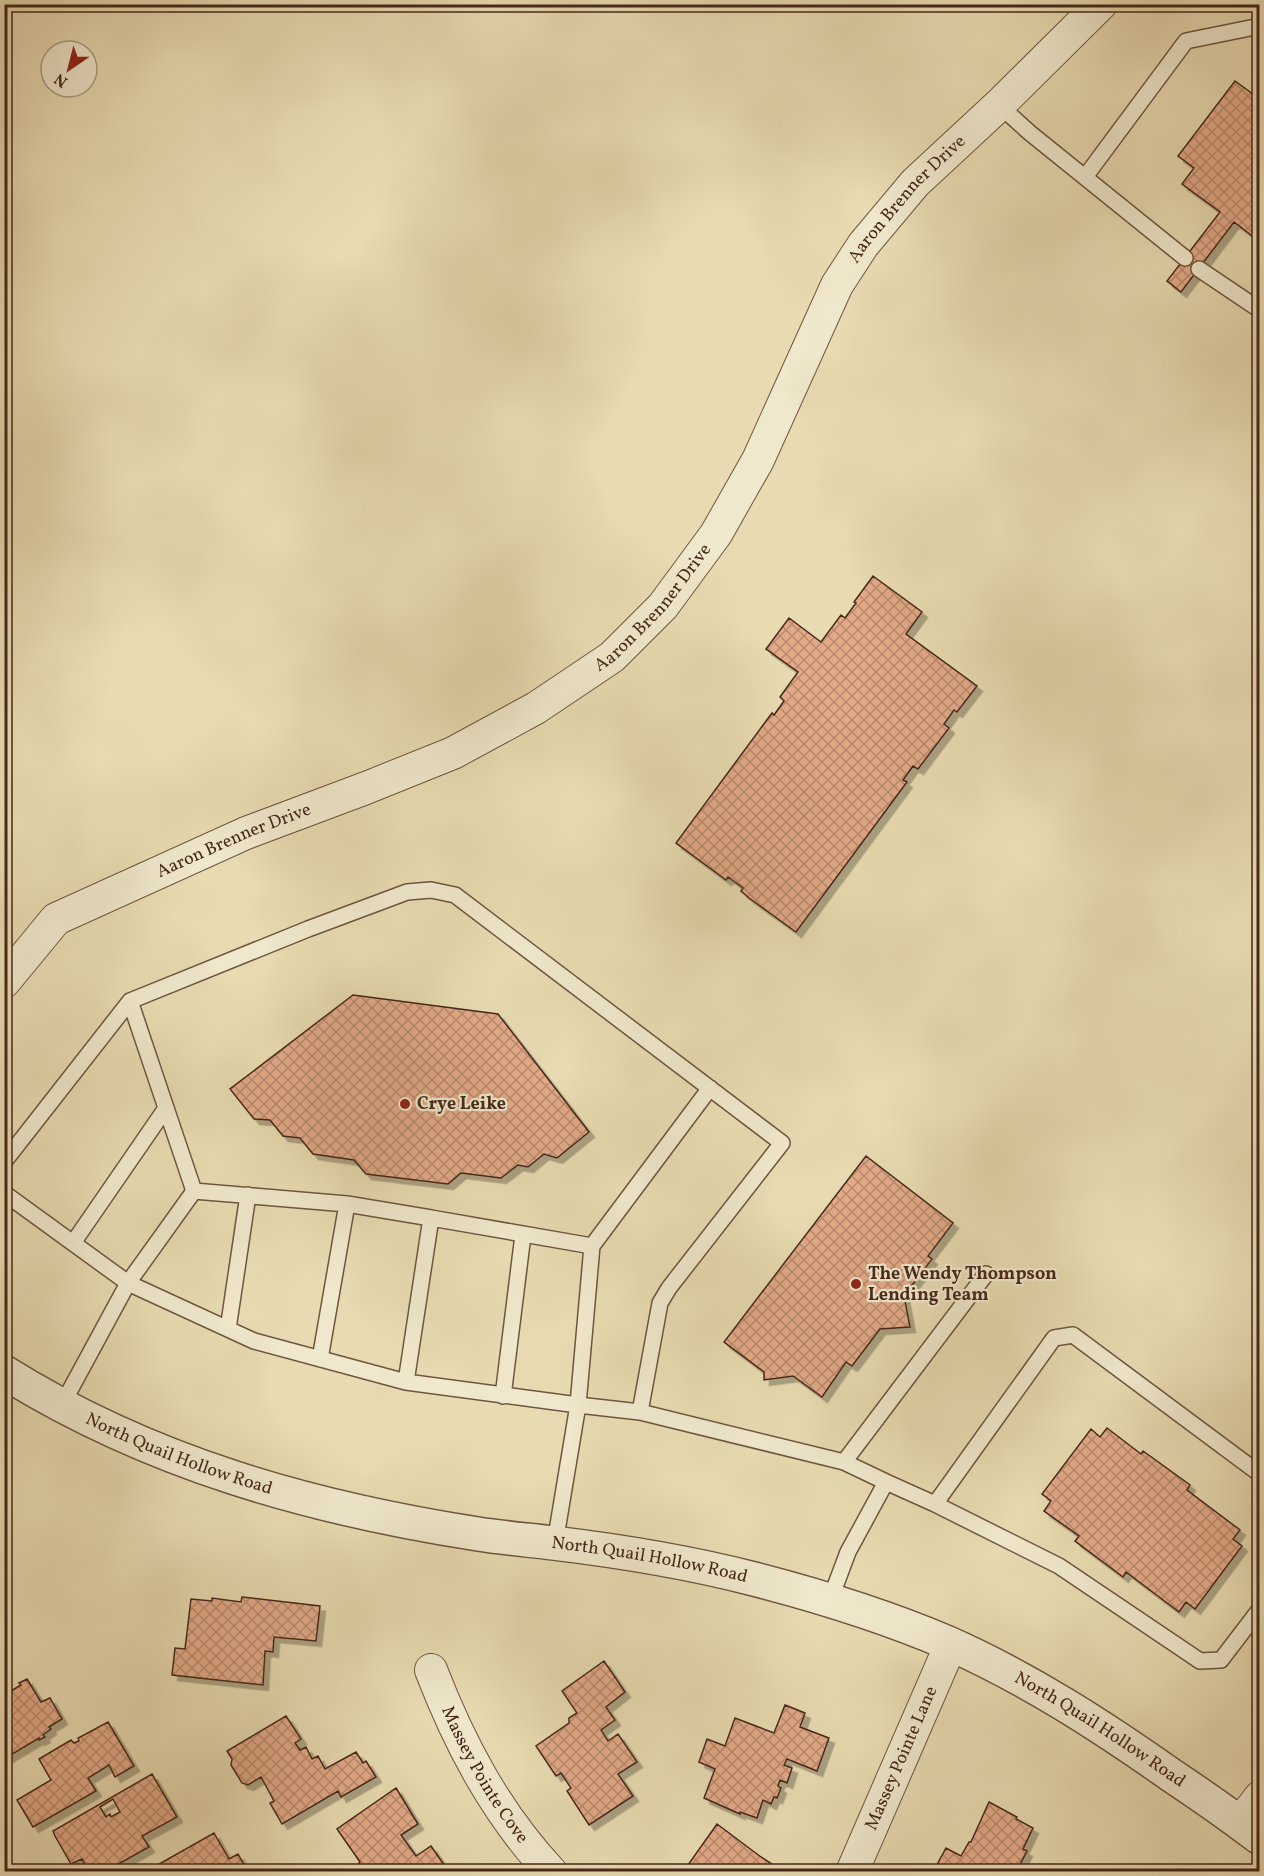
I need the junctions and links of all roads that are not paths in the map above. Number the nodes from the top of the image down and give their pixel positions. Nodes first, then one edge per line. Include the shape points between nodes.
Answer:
1 (1101, 4) edge
2 (1260, 26) edge
3 (999, 105) junction
4 (1085, 177) junction
5 (1185, 258) dead end
6 (1199, 268) dead end
7 (1260, 310) edge
8 (4, 982) edge
9 (130, 1001) junction
10 (710, 1089) junction
11 (166, 1108) junction
12 (4, 1162) edge
13 (194, 1191) junction
14 (4, 1193) edge
15 (248, 1195) junction
16 (346, 1204) junction
17 (431, 1218) junction
18 (523, 1235) junction
19 (72, 1243) junction
20 (592, 1246) junction
21 (986, 1274) dead end
22 (128, 1283) junction
23 (228, 1329) junction
24 (320, 1359) junction
25 (4, 1372) edge
26 (406, 1382) junction
27 (503, 1396) junction
28 (62, 1405) junction
29 (578, 1405) junction
30 (640, 1412) junction
31 (844, 1462) junction
32 (1260, 1474) edge
33 (886, 1482) junction
34 (935, 1504) junction
35 (555, 1543) junction
36 (830, 1600) junction
37 (1260, 1609) edge
38 (951, 1644) junction
39 (431, 1670) dead end
40 (1260, 1797) edge
41 (1250, 1831) edge
42 (551, 1872) edge
43 (852, 1872) edge

1 - 3 street, Aaron Brenner Drive
2 - 4 lane via 1186,41
3 - 4 lane
3 - 8 street, Aaron Brenner Drive via 915,183 863,245 837,285 758,460 716,534 663,606 612,657 536,708 453,753 246,833 56,919
4 - 5 lane
6 - 7 lane
9 - 10 lane via 407,892 431,890 455,895
9 - 11 lane
9 - 12 lane
10 - 20 lane
10 - 30 lane via 782,1143 660,1303
11 - 13 lane
11 - 19 lane
13 - 15 lane
13 - 22 lane
14 - 19 lane
15 - 16 lane
15 - 23 lane
16 - 17 lane
16 - 24 lane
17 - 18 lane
17 - 26 lane
18 - 20 lane
18 - 27 lane
19 - 22 lane
20 - 29 lane
21 - 31 lane
22 - 23 lane
22 - 28 lane
23 - 24 lane via 254,1341
24 - 26 lane
25 - 28 street, North Quail Hollow Road
26 - 27 lane
27 - 29 lane
28 - 35 street, North Quail Hollow Road via 142,1444 268,1490 408,1523
29 - 30 lane
29 - 35 lane
30 - 31 lane
31 - 33 lane
32 - 34 lane via 1073,1335 1054,1338
33 - 34 lane
33 - 36 lane via 848,1552
34 - 37 lane via 1059,1566 1200,1661 1221,1660
35 - 36 street, North Quail Hollow Road via 675,1561
36 - 38 street, North Quail Hollow Road
38 - 41 street, North Quail Hollow Road via 1042,1690
38 - 43 street, Massey Pointe Lane
39 - 42 street, Massey Pointe Cove via 448,1714 488,1790
40 - 41 street

